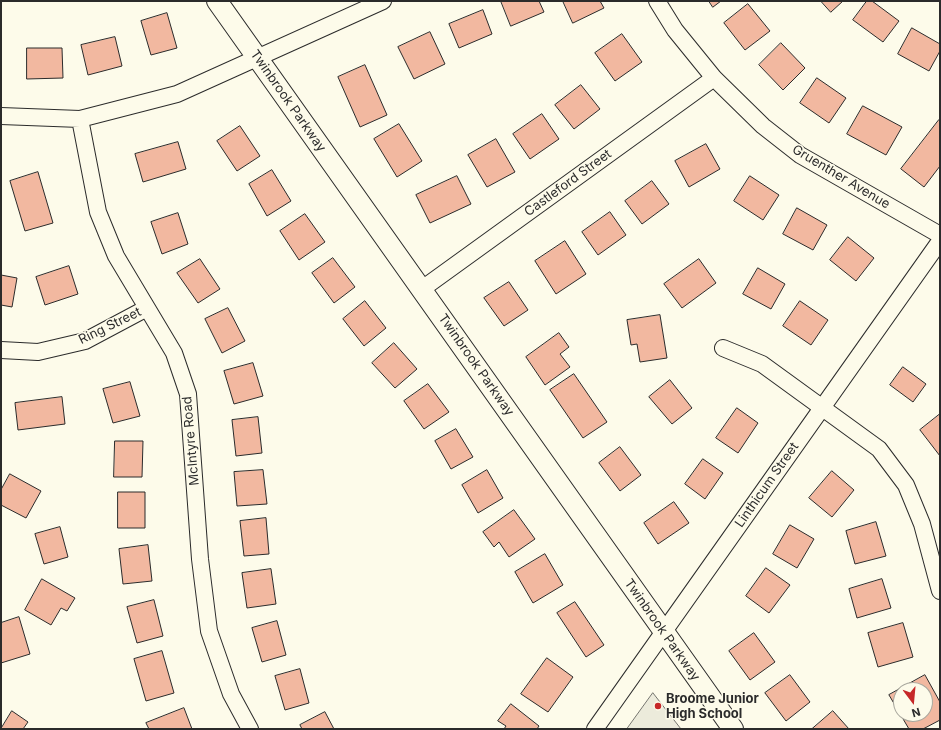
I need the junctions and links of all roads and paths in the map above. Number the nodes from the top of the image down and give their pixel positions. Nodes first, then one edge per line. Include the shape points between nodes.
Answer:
1 (217, 1) edge
2 (383, 1) edge
3 (657, 1) edge
4 (258, 58) junction
5 (714, 78) junction
6 (1, 116) edge
7 (80, 119) junction
8 (940, 235) edge
9 (940, 241) edge
10 (422, 289) junction
11 (147, 308) junction
12 (723, 348) dead end
13 (1, 350) edge
14 (822, 407) junction
15 (940, 591) edge
16 (664, 632) junction
17 (250, 729) edge
18 (595, 729) edge
19 (733, 729) edge

1 - 4 street, Twinbrook Parkway
2 - 4 street
3 - 5 street, Gruenther Avenue via 675,30
4 - 7 street via 177,94
4 - 10 street, Twinbrook Parkway
5 - 8 street, Gruenther Avenue via 763,126 800,155
5 - 10 street, Castleford Street
6 - 7 street
7 - 11 street, McIntyre Road via 98,212 116,256
9 - 14 street, Linthicum Street
10 - 16 street, Twinbrook Parkway
11 - 13 street, Ring Street via 85,340 38,352
11 - 17 street, McIntyre Road via 174,353 188,394 200,559 209,631 231,694
12 - 14 street via 762,364
14 - 15 street via 879,449 906,485 922,524
14 - 16 street, Linthicum Street
16 - 18 street, Linthicum Street
16 - 19 street, Twinbrook Parkway

